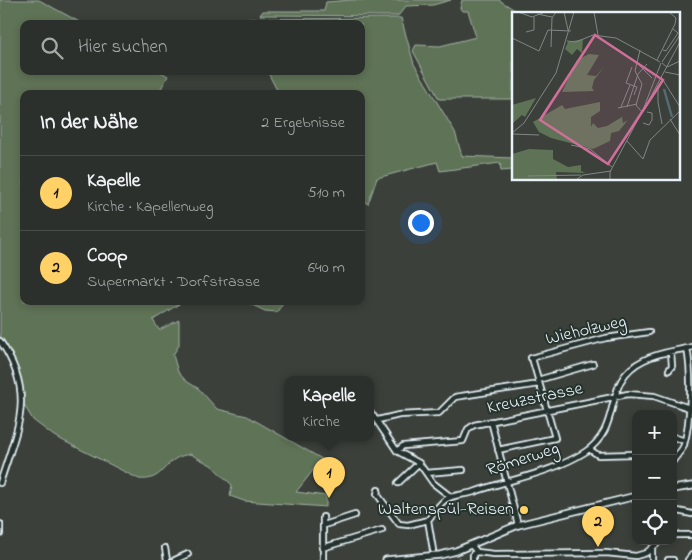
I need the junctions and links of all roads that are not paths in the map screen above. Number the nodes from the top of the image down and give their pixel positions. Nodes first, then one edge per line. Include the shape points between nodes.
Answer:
1 (649, 332) dead end
2 (0, 341) edge
3 (690, 347) edge
4 (671, 352) junction
5 (593, 364) dead end
6 (669, 370) dead end
7 (539, 382) junction
8 (615, 396) junction
9 (690, 408) edge
10 (547, 410) junction
11 (374, 416) edge
12 (378, 420) junction
13 (491, 421) junction
14 (677, 438) edge
15 (685, 440) junction
16 (589, 449) junction
17 (498, 450) junction
18 (397, 451) junction
19 (632, 454) edge
20 (677, 456) edge
21 (419, 463) junction
22 (463, 470) dead end
23 (426, 473) junction
24 (506, 481) junction
25 (0, 483) edge
26 (398, 483) dead end
27 (692, 486) edge
28 (677, 488) edge
29 (378, 490) dead end
30 (451, 497) junction
31 (632, 497) edge
32 (677, 511) edge
33 (692, 514) edge
34 (355, 515) dead end
35 (323, 517) dead end
36 (428, 520) junction
37 (0, 524) edge
38 (324, 525) junction
39 (518, 526) junction
40 (382, 530) dead end
41 (0, 534) edge
42 (677, 535) edge
43 (692, 535) edge
44 (481, 541) junction
45 (655, 545) edge
46 (472, 546) junction
47 (165, 548) dead end
48 (322, 548) junction
49 (652, 548) junction
50 (433, 550) dead end
51 (477, 552) junction
52 (485, 552) junction
53 (188, 554) dead end
54 (692, 555) edge
55 (635, 558) edge
56 (167, 560) edge
57 (175, 560) edge
58 (323, 560) edge
59 (386, 560) edge
60 (473, 560) edge
61 (652, 560) edge
62 (668, 560) edge
63 (673, 560) edge
64 (688, 560) edge

1 - 7 street, Wieholzweg via 606,338 531,358
2 - 25 street via 16,374 22,403 17,432
3 - 4 street, Römerweg
3 - 9 street
4 - 6 street via 672,366
4 - 8 street, Römerweg via 654,355 634,366 621,379
5 - 7 street
7 - 10 street
7 - 12 street via 455,397 438,412
8 - 9 street, Kreuzstrasse via 646,395
8 - 10 street, Kreuzstrasse
8 - 16 street, Römerweg via 605,433
9 - 15 street
10 - 13 street, Kreuzstrasse
10 - 17 street via 555,438
11 - 12 street
12 - 18 street
13 - 17 street
13 - 18 street, Kreuzstrasse via 471,426 463,441 403,446
14 - 15 street
15 - 20 street
16 - 19 street via 598,455
16 - 24 street, Römerweg via 544,472
17 - 24 street
18 - 21 street
21 - 23 street
21 - 26 street
22 - 23 street
23 - 30 street
24 - 30 street, Römerweg
24 - 39 street
27 - 28 main road
29 - 36 street via 377,494 399,524
30 - 36 street, Römerweg
31 - 39 main road
32 - 33 street
34 - 38 street
35 - 38 street
36 - 50 street
37 - 41 street
38 - 48 street
39 - 44 main road
40 - 48 street
42 - 43 street
44 - 46 main road
44 - 52 street
45 - 49 street
46 - 51 street
46 - 59 main road via 440,555
47 - 56 street
48 - 58 street
49 - 55 street
49 - 61 street
51 - 52 street
51 - 60 street via 473,554
52 - 55 street via 606,553
53 - 57 street
54 - 64 street
62 - 63 street

